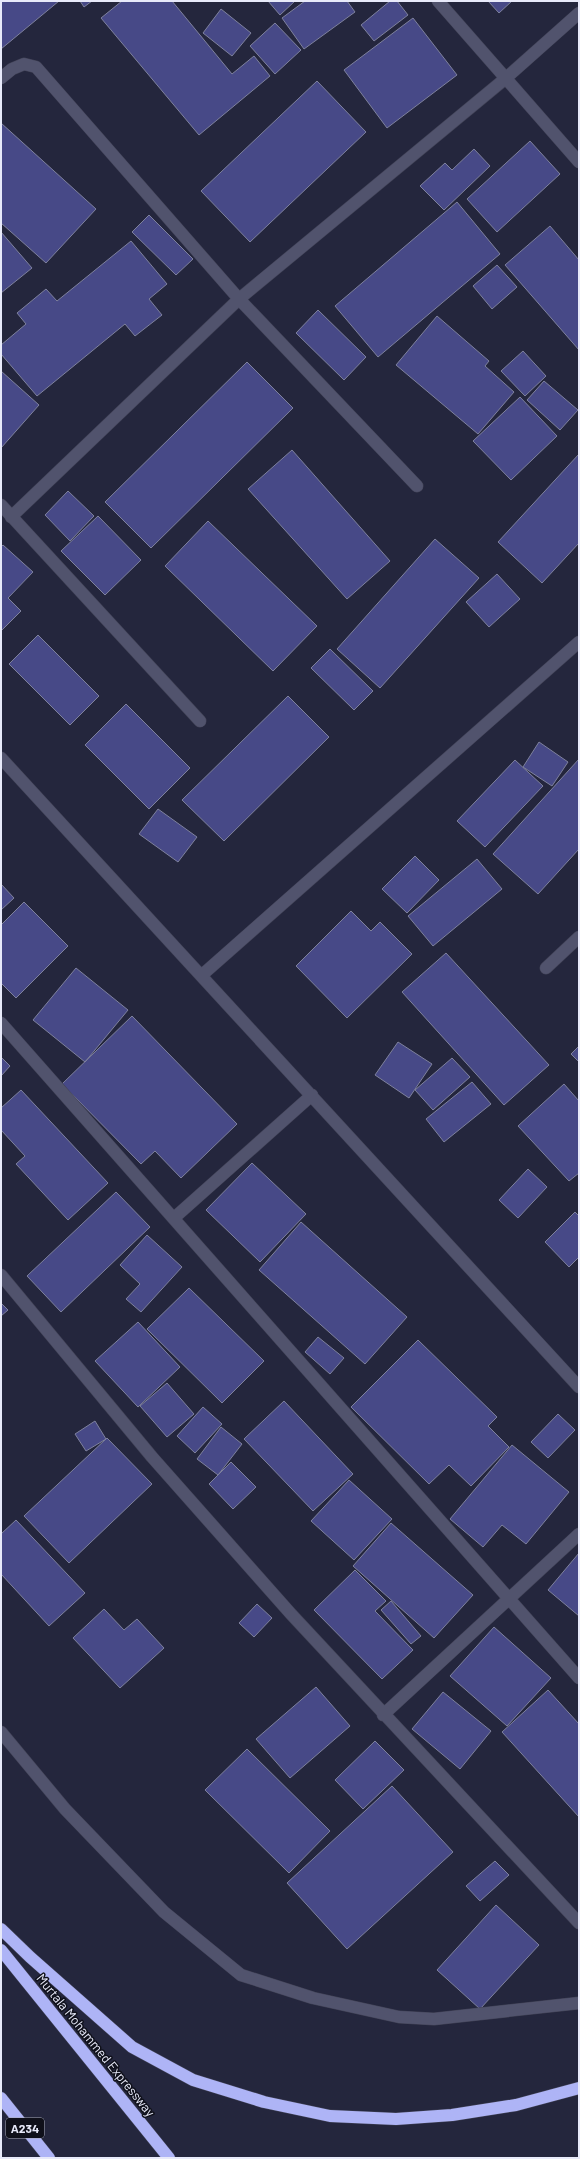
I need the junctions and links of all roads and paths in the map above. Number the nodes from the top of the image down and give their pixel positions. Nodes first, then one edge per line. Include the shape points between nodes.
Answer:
1 (438, 1) edge
2 (579, 13) edge
3 (1, 78) edge
4 (506, 78) junction
5 (579, 162) edge
6 (239, 299) junction
7 (417, 486) dead end
8 (1, 506) edge
9 (11, 517) junction
10 (579, 642) edge
11 (200, 721) dead end
12 (1, 758) edge
13 (579, 937) edge
14 (546, 968) dead end
15 (202, 975) junction
16 (1, 1023) edge
17 (312, 1095) junction
18 (174, 1218) junction
19 (1, 1275) edge
20 (579, 1387) edge
21 (579, 1534) edge
22 (509, 1598) junction
23 (579, 1678) edge
24 (382, 1714) junction
25 (1, 1732) edge
26 (579, 1923) edge
27 (1, 1929) edge
28 (1, 1950) edge
29 (579, 2002) edge
30 (579, 2088) edge
31 (1, 2098) edge
32 (49, 2158) edge
33 (169, 2158) edge

1 - 4 street
2 - 4 street
3 - 6 street via 24,64 36,67
4 - 5 street
4 - 6 street
6 - 7 street
6 - 9 street
8 - 9 street
9 - 11 street
10 - 15 street
12 - 15 street
13 - 14 street
15 - 17 street
16 - 18 street
17 - 18 street
17 - 20 street
18 - 22 street
19 - 24 street via 152,1457
21 - 22 street
22 - 23 street
22 - 24 street
24 - 26 street
25 - 29 street via 65,1809 164,1912 241,1975 313,1998 399,2017 434,2019
27 - 30 highway via 132,2047 193,2080 264,2102 330,2116 396,2119 452,2115 516,2105
28 - 33 highway, Murtala Mohammed Expressway
31 - 32 highway, A234

